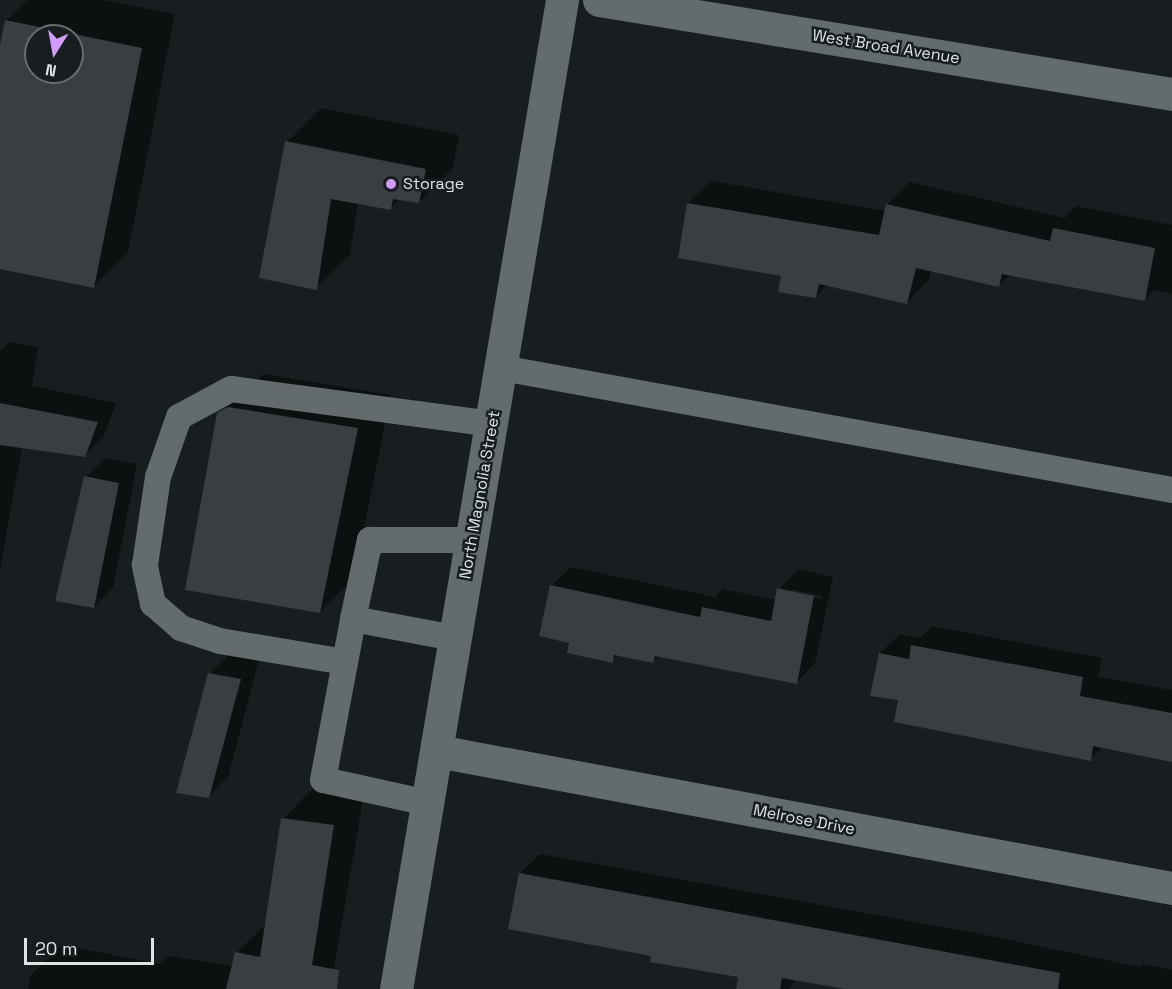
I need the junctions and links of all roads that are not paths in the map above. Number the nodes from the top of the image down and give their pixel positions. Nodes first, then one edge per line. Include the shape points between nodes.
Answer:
1 (562, 0) edge
2 (600, 0) edge
3 (1172, 94) edge
4 (502, 368) junction
5 (492, 424) junction
6 (1172, 490) edge
7 (472, 540) junction
8 (353, 620) junction
9 (455, 638) junction
10 (345, 662) junction
11 (436, 751) junction
12 (428, 803) junction
13 (1172, 888) edge
14 (396, 989) edge

1 - 4 street, North Magnolia Street via 519,242
2 - 3 street, West Broad Avenue
4 - 5 street, North Magnolia Street
4 - 6 lane
5 - 7 street, North Magnolia Street
5 - 10 lane via 231,389 178,417 158,477 145,565 153,604 181,628 220,641
7 - 8 lane via 370,540
7 - 9 street, North Magnolia Street
8 - 9 lane
8 - 10 lane
9 - 11 street, North Magnolia Street
10 - 12 lane via 323,780
11 - 12 street, North Magnolia Street
11 - 13 street, Melrose Drive
12 - 14 street, North Magnolia Street

